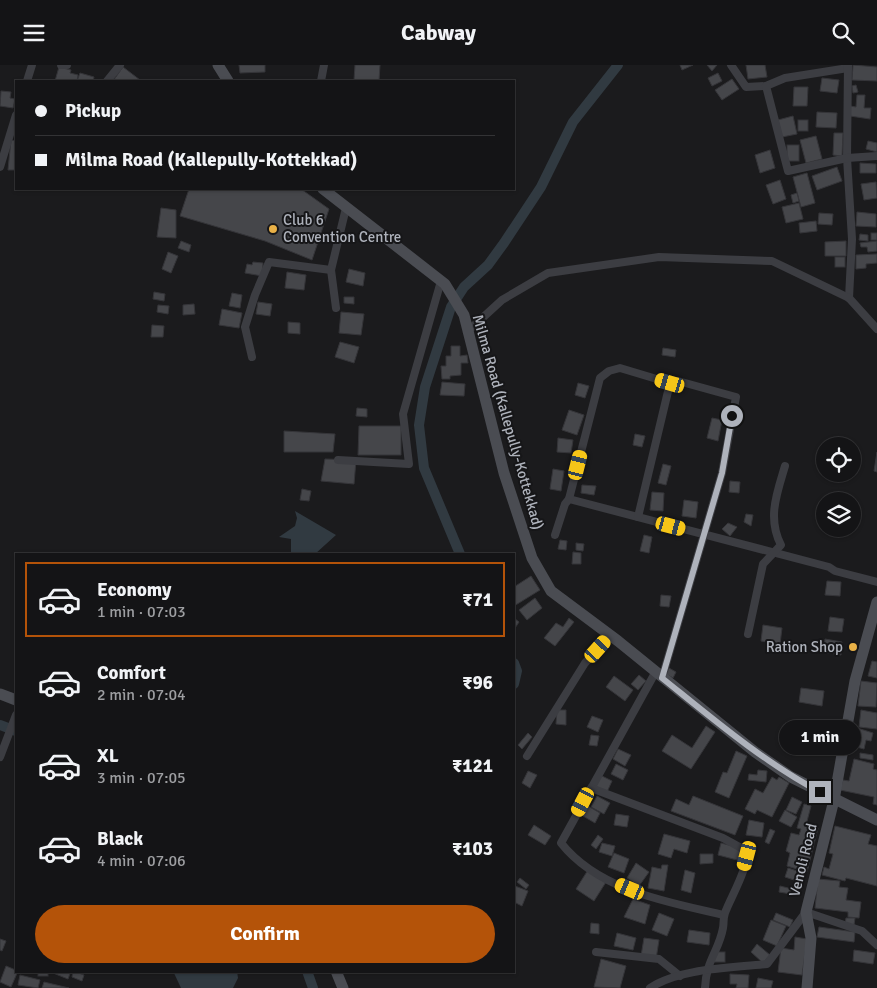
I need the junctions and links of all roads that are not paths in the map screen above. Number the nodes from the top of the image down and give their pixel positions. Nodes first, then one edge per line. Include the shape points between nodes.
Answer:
1 (32, 65) edge
2 (61, 65) edge
3 (67, 65) edge
4 (120, 65) edge
5 (218, 65) edge
6 (324, 65) edge
7 (731, 65) edge
8 (848, 67) edge
9 (226, 74) edge
10 (27, 80) edge
11 (109, 80) edge
12 (321, 80) edge
13 (766, 86) junction
14 (15, 118) edge
15 (877, 156) edge
16 (848, 158) junction
17 (0, 167) edge
18 (324, 190) edge
19 (346, 208) junction
20 (331, 270) junction
21 (443, 283) junction
22 (850, 298) junction
23 (336, 308) dead end
24 (877, 329) edge
25 (467, 331) junction
26 (252, 357) dead end
27 (670, 383) junction
28 (338, 460) dead end
29 (785, 466) dead end
30 (569, 499) junction
31 (638, 517) junction
32 (555, 535) dead end
33 (704, 535) junction
34 (774, 552) junction
35 (877, 582) edge
36 (877, 602) edge
37 (748, 634) dead end
38 (610, 635) junction
39 (658, 675) junction
40 (0, 694) edge
41 (15, 700) edge
42 (15, 718) edge
43 (1, 754) edge
44 (527, 756) dead end
45 (591, 788) junction
46 (834, 800) junction
47 (877, 820) edge
48 (806, 913) junction
49 (724, 915) junction
50 (877, 945) edge
51 (596, 952) dead end
52 (706, 971) junction
53 (337, 973) edge
54 (680, 976) junction
55 (343, 988) edge
56 (650, 988) edge
57 (706, 988) edge
58 (807, 988) edge

1 - 10 street
2 - 3 street
4 - 11 street
5 - 9 main road
6 - 12 street
7 - 13 street via 746,87
8 - 13 street via 786,78
8 - 16 street
13 - 16 street via 788,171
14 - 17 street
15 - 16 street
16 - 22 street via 852,239
18 - 19 main road, Milma Road (Kallepully-Kottekkad)
19 - 20 street
19 - 21 main road, Milma Road (Kallepully-Kottekkad)
20 - 23 street
20 - 26 street via 269,262 245,327
21 - 25 main road, Milma Road (Kallepully-Kottekkad) via 464,315
21 - 28 street via 403,414 409,464
22 - 24 street
22 - 25 street via 772,261 659,257 548,273 502,300
25 - 38 main road, Milma Road (Kallepully-Kottekkad) via 504,473 532,558 551,591
27 - 30 street via 620,369 609,371 600,378
27 - 31 street
27 - 33 street via 678,381 736,397 722,473
29 - 34 street via 772,519 781,545
30 - 31 street
30 - 32 street
31 - 33 street
33 - 34 street
33 - 39 street
34 - 35 street
34 - 37 street via 763,564
36 - 46 main road, Venoli Road via 846,725
38 - 39 main road, Milma Road (Kallepully-Kottekkad)
38 - 44 street via 585,663
39 - 45 street
39 - 46 main road, Milma Road (Kallepully-Kottekkad) via 762,757
40 - 41 main road
42 - 43 street
45 - 49 street via 722,838 745,850 744,866
45 - 49 street via 561,843 573,858 612,881 649,897
46 - 47 main road, Milma Road (Kallepully-Kottekkad)
46 - 48 main road, Venoli Road
48 - 50 street via 862,931
48 - 52 street via 767,964
48 - 58 main road, Venoli Road via 811,938
49 - 52 street via 723,929
51 - 54 street via 660,959
52 - 54 street
52 - 57 street
53 - 55 main road
54 - 56 street via 662,979

